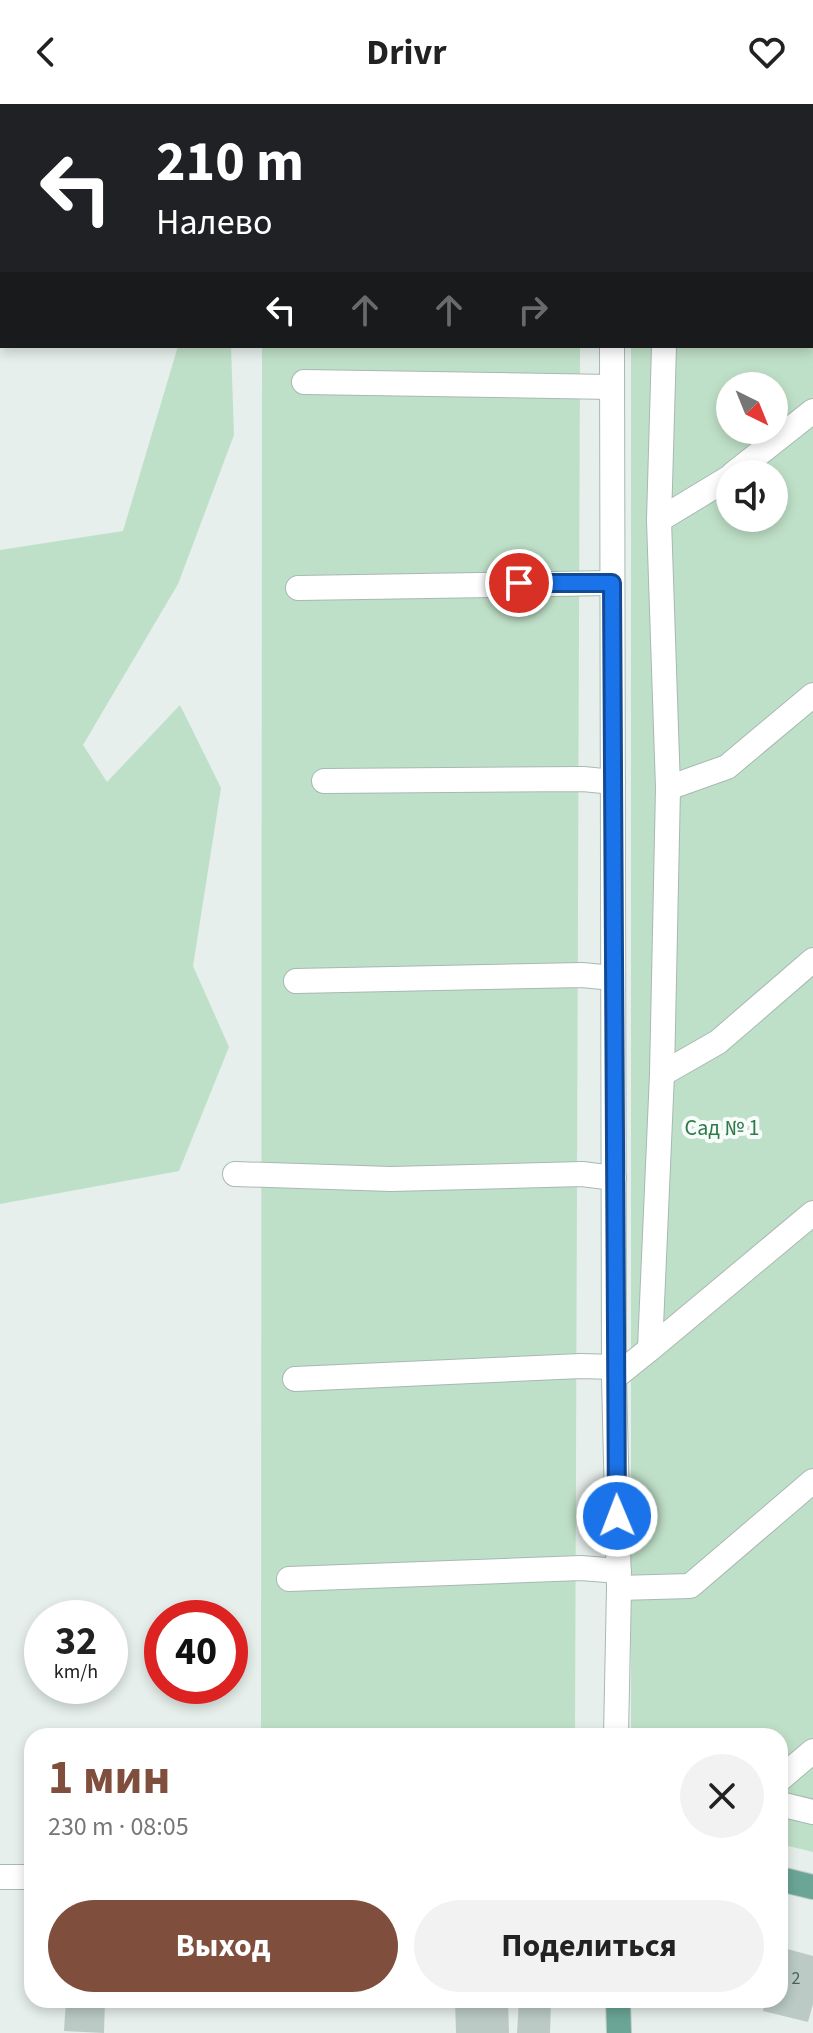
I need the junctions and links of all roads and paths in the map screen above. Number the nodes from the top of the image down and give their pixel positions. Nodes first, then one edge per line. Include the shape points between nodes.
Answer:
1 (612, 348) edge
2 (664, 348) edge
3 (304, 382) dead end
4 (612, 387) junction
5 (813, 411) edge
6 (751, 460) edge
7 (716, 485) edge
8 (659, 520) junction
9 (612, 583) junction
10 (298, 588) dead end
11 (813, 695) edge
12 (324, 781) dead end
13 (613, 782) junction
14 (668, 788) junction
15 (813, 960) edge
16 (613, 978) junction
17 (296, 981) dead end
18 (662, 1074) junction
19 (235, 1174) dead end
20 (614, 1178) junction
21 (813, 1213) edge
22 (650, 1349) junction
23 (614, 1373) junction
24 (295, 1379) dead end
25 (813, 1481) edge
26 (289, 1579) dead end
27 (619, 1580) junction
28 (616, 1728) edge
29 (813, 1751) edge
30 (788, 1772) edge
31 (788, 1806) edge
32 (813, 1812) edge
33 (0, 1877) edge
34 (24, 1877) edge
35 (788, 1881) edge
36 (813, 1887) edge
37 (618, 2008) edge
38 (619, 2033) edge

1 - 4 street
2 - 8 street
3 - 4 street
4 - 9 street
5 - 6 street
7 - 8 street
8 - 14 street
9 - 10 street
9 - 13 street
11 - 14 street via 727,767
12 - 13 street
13 - 16 street
14 - 18 street
15 - 18 street via 718,1042
16 - 17 street
16 - 20 street
18 - 22 street
19 - 20 street
20 - 23 street
21 - 22 street
22 - 23 street
23 - 24 street via 581,1366
23 - 27 street
25 - 27 street via 690,1586
26 - 27 street via 581,1568
27 - 28 street
29 - 30 street
31 - 32 street
33 - 34 street
35 - 36 main road
37 - 38 main road

